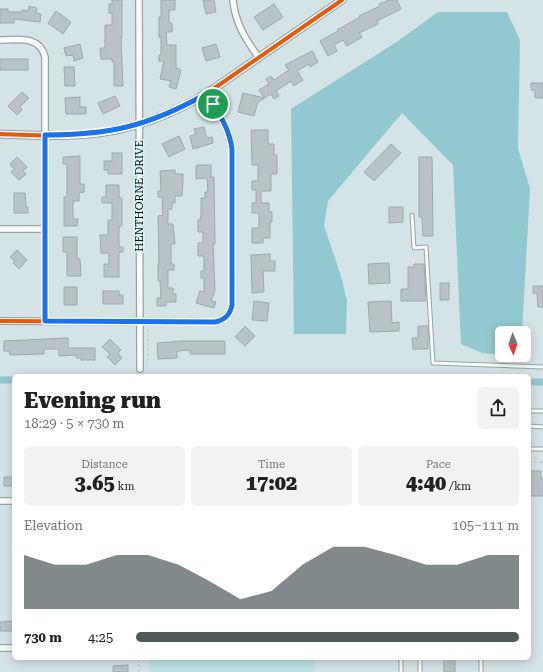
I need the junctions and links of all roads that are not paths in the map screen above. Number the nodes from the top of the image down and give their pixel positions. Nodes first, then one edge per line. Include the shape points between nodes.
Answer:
1 (139, 0) edge
2 (233, 0) edge
3 (342, 0) edge
4 (0, 40) edge
5 (259, 58) junction
6 (206, 94) junction
7 (139, 124) junction
8 (0, 134) edge
9 (45, 135) junction
10 (412, 215) dead end
11 (0, 229) edge
12 (45, 229) junction
13 (0, 320) edge
14 (45, 321) junction
15 (139, 321) junction
16 (543, 367) edge
17 (142, 369) road end
18 (531, 411) edge
19 (543, 411) edge
20 (531, 426) edge
21 (543, 427) edge
22 (531, 449) edge
23 (543, 449) edge
24 (0, 501) edge
25 (12, 501) edge
26 (0, 648) edge
27 (12, 648) edge
28 (401, 660) edge
29 (420, 660) edge
30 (481, 660) edge
31 (401, 672) edge
32 (420, 672) edge
33 (481, 672) edge

1 - 7 street, HENTHORNE DRIVE
2 - 5 street via 240,28
3 - 5 street
4 - 9 street via 27,40 41,47 45,57
5 - 6 street
6 - 7 street via 164,116
6 - 15 street via 227,128 232,149 232,305 229,315 220,321
7 - 9 street via 97,133
7 - 15 street, HENTHORNE DRIVE
8 - 9 street
9 - 12 street
10 - 16 lane via 414,248 426,247 433,363
11 - 12 street
12 - 14 street
13 - 14 street
14 - 15 street
15 - 17 street, HENTHORNE DRIVE
18 - 19 lane
20 - 21 lane
22 - 23 lane
24 - 25 street
26 - 27 street
28 - 31 lane
29 - 32 lane
30 - 33 lane

